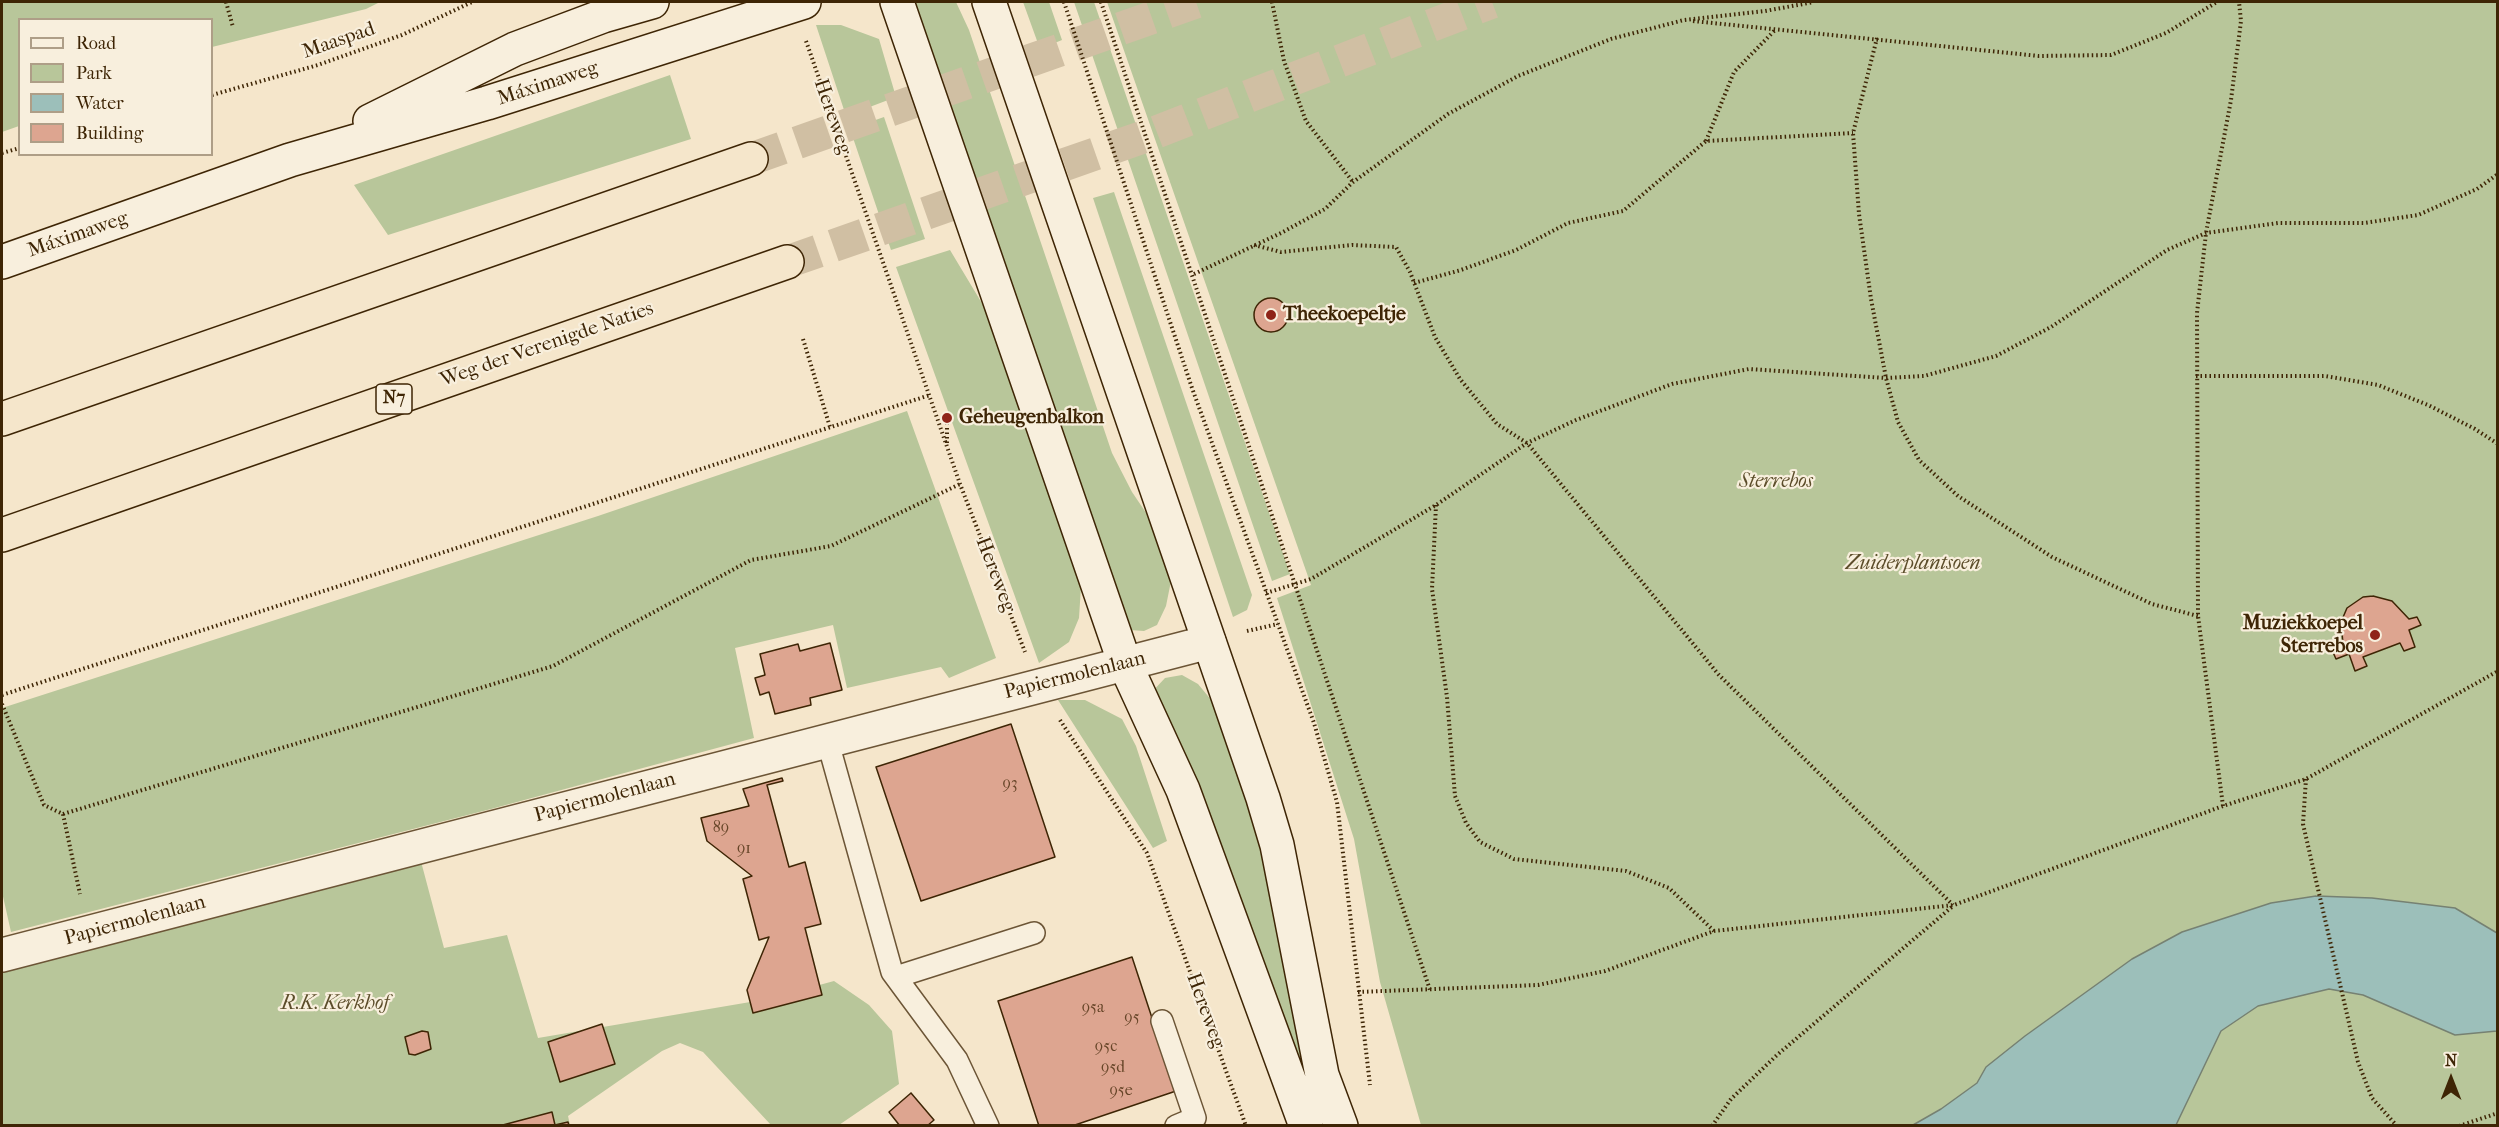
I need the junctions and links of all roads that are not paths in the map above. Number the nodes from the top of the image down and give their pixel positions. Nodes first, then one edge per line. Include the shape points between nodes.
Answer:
1 (652, 2) edge
2 (897, 2) edge
3 (989, 2) edge
4 (799, 3) edge
5 (751, 159) tunnel mouth
6 (290, 160) junction
7 (2, 262) edge
8 (787, 262) tunnel mouth
9 (2, 419) edge
10 (2, 535) edge
11 (1209, 642) junction
12 (1125, 664) junction
13 (827, 739) junction
14 (1034, 933) dead end
15 (2, 955) edge
16 (896, 977) junction
17 (1162, 1021) dead end
18 (988, 1125) edge
19 (1176, 1125) edge
20 (1306, 1125) edge
21 (1341, 1125) edge

1 - 6 main road, Máximaweg via 515,49
2 - 12 main road
3 - 11 main road
4 - 6 main road, Máximaweg via 487,103
5 - 9 highway
6 - 7 main road, Máximaweg
8 - 10 highway, Weg der Verenigde Naties / N7
11 - 12 main road, Papiermolenlaan
11 - 21 main road via 1277,844 1323,1075
12 - 13 main road, Papiermolenlaan
12 - 20 main road via 1183,790
13 - 15 main road, Papiermolenlaan
13 - 16 lane
14 - 16 lane
16 - 18 lane via 957,1060
17 - 19 lane via 1196,1118

